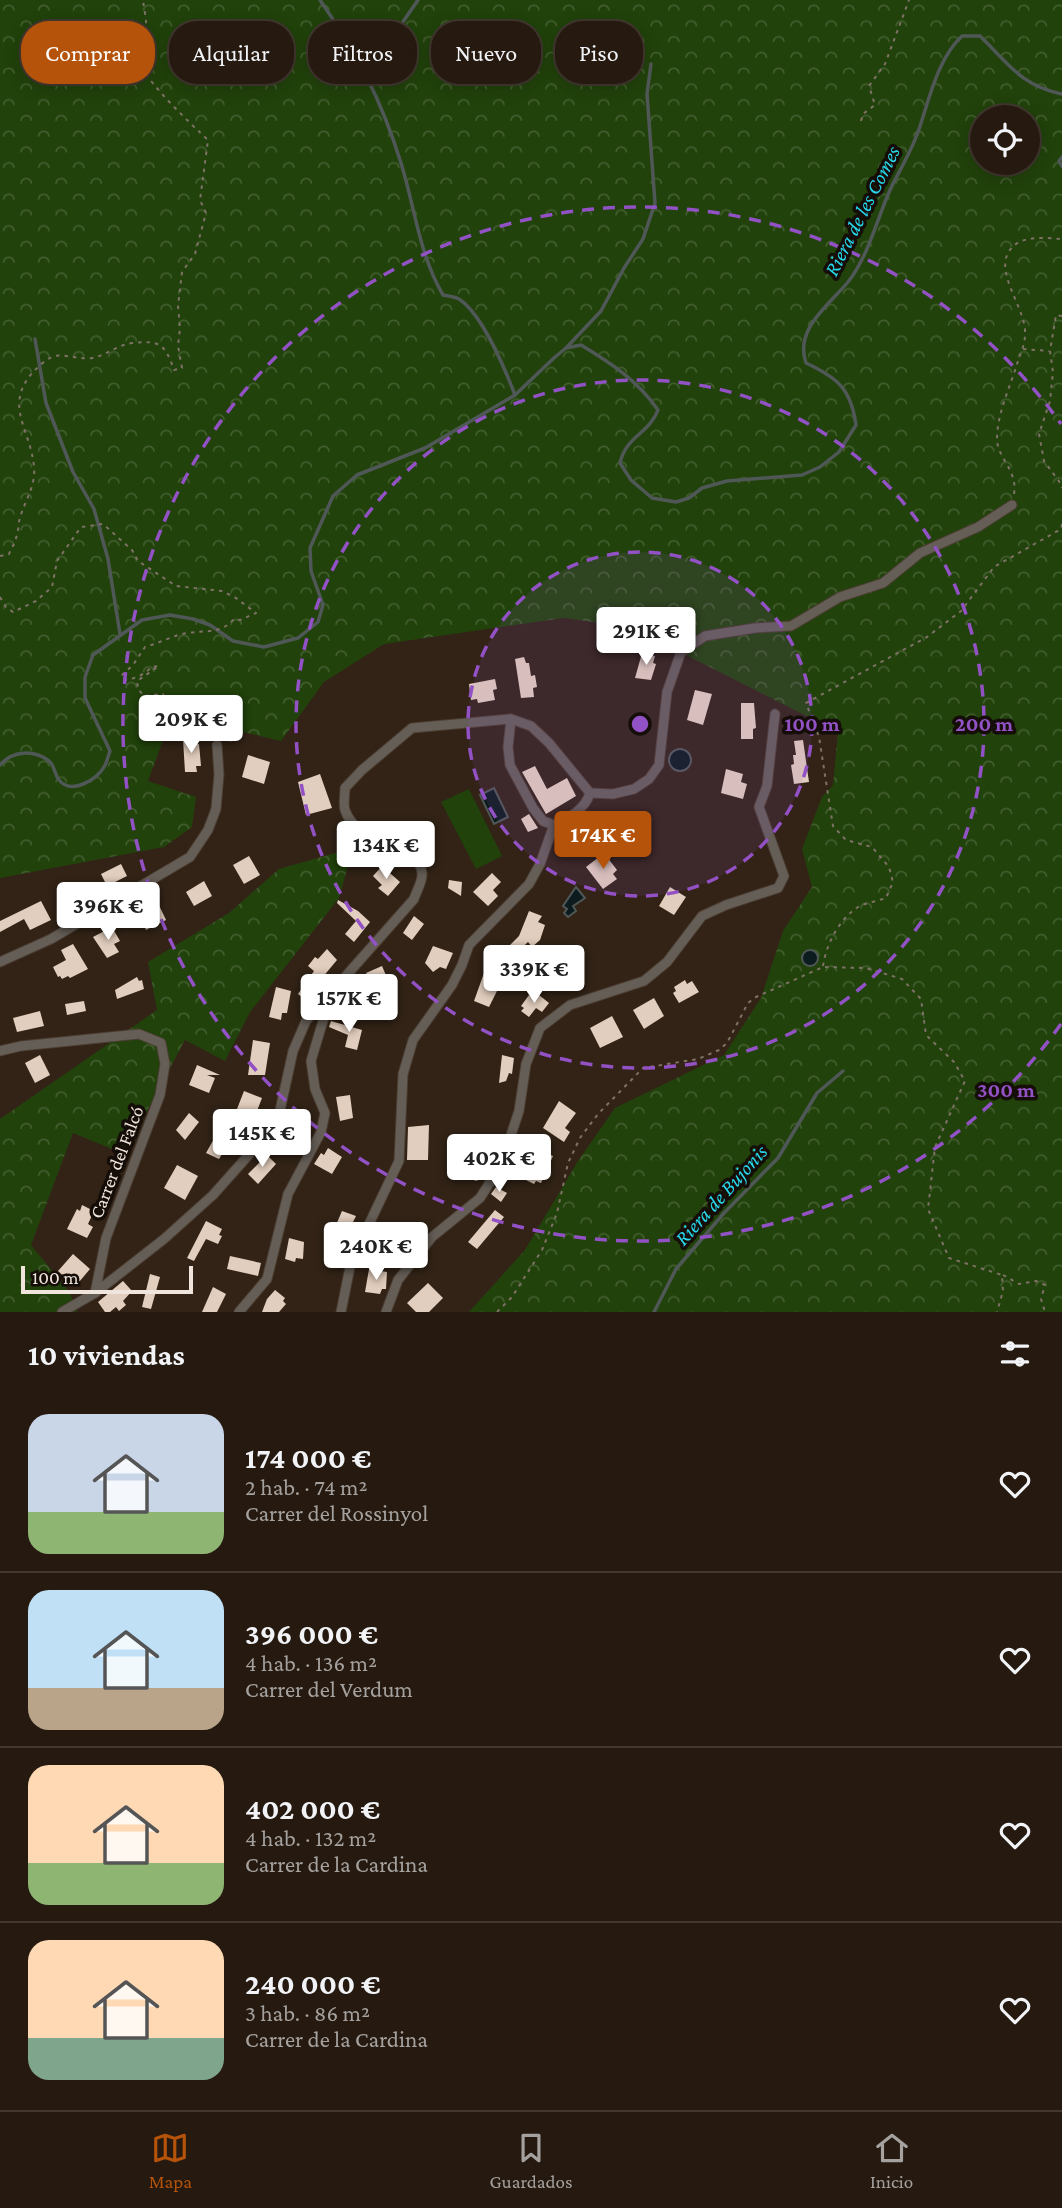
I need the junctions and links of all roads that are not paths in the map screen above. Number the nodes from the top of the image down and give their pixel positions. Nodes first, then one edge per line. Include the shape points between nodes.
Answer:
1 (1012, 505) road end
2 (775, 714) dead end
3 (511, 719) junction
4 (217, 745) road end
5 (589, 797) junction
6 (554, 825) junction
7 (0, 962) edge
8 (331, 991) junction
9 (0, 1051) edge
10 (95, 1293) junction
11 (62, 1312) edge
12 (239, 1312) edge
13 (341, 1312) edge
14 (386, 1312) edge

1 - 5 street via 978,527 920,553 883,583 840,597 791,626 705,636 681,652 667,692 659,765 634,789
2 - 14 street via 767,786 759,807 784,876 778,888 702,916 667,962 644,981 570,1005 540,1028 526,1064 519,1111 501,1165 480,1198 432,1237 398,1280
3 - 5 street via 531,726 549,743
3 - 6 street via 510,765 533,808 543,821
3 - 8 street via 412,728 345,788 344,810 359,831 409,854 419,861 423,875 414,900
4 - 7 street via 216,809 190,857 51,939
5 - 6 street via 573,815
6 - 13 street via 529,884 469,946 452,985 414,1040 403,1074 399,1161 351,1262
8 - 10 street via 306,1021 293,1051 279,1115 270,1131 212,1195
8 - 12 street via 311,1061 325,1113 321,1132 288,1194 267,1279
9 - 10 street, Carrer del Falcó via 139,1034 161,1043 165,1064 160,1095 106,1238
10 - 11 street

